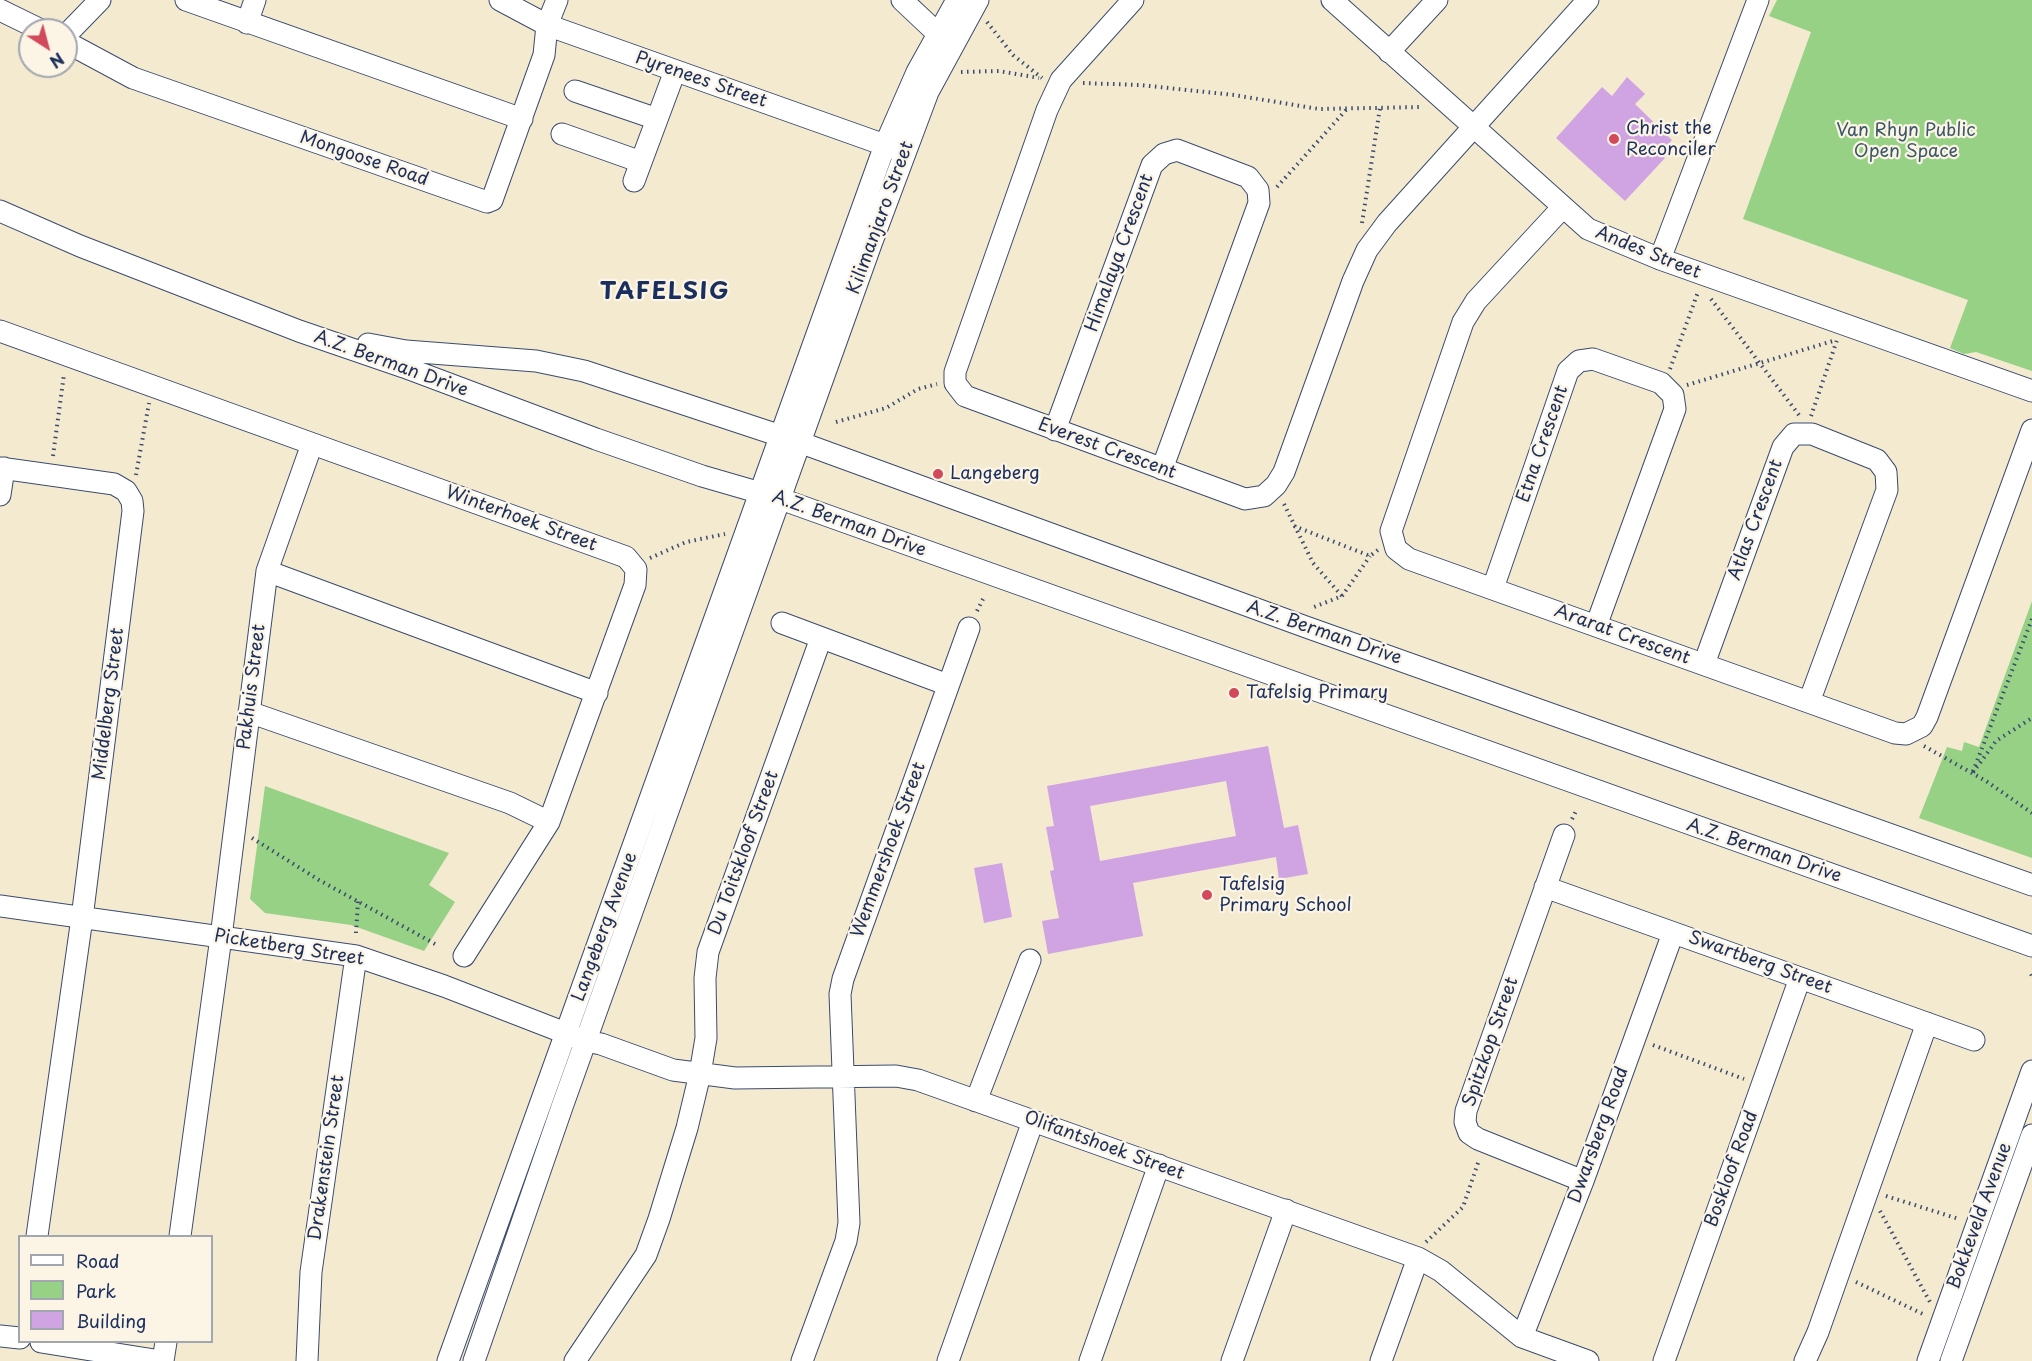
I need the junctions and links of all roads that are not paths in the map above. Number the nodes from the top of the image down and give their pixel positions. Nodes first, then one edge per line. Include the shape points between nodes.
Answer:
1 (100, 0) edge
2 (186, 0) edge
3 (255, 0) edge
4 (500, 0) edge
5 (557, 0) edge
6 (902, 0) edge
7 (957, 0) edge
8 (1133, 0) edge
9 (1332, 0) edge
10 (1437, 0) edge
11 (1588, 0) edge
12 (1758, 0) edge
13 (979, 8) edge
14 (0, 10) edge
15 (18, 19) edge
16 (78, 23) edge
17 (247, 23) junction
18 (547, 25) junction
19 (937, 33) junction
20 (78, 48) edge
21 (1389, 52) junction
22 (675, 71) junction
23 (575, 91) dead end
24 (522, 119) junction
25 (657, 119) junction
26 (1473, 127) junction
27 (562, 134) dead end
28 (885, 145) junction
29 (905, 153) junction
30 (1562, 208) junction
31 (0, 211) edge
32 (1660, 259) junction
33 (0, 331) edge
34 (299, 331) junction
35 (2032, 391) edge
36 (1055, 430) junction
37 (2032, 430) edge
38 (791, 440) junction
39 (312, 444) junction
40 (2, 468) edge
41 (1162, 469) junction
42 (0, 495) edge
43 (770, 496) junction
44 (267, 571) junction
45 (1493, 588) junction
46 (782, 623) dead end
47 (1596, 626) junction
48 (969, 628) dead end
49 (821, 638) junction
50 (1704, 664) junction
51 (948, 685) junction
52 (597, 693) junction
53 (1809, 702) junction
54 (249, 712) junction
55 (549, 822) junction
56 (1564, 835) dead end
57 (2032, 885) edge
58 (1545, 887) junction
59 (0, 906) edge
60 (82, 918) junction
61 (1673, 933) junction
62 (222, 937) junction
63 (2032, 946) edge
64 (356, 956) junction
65 (464, 956) dead end
66 (1030, 960) dead end
67 (1800, 978) junction
68 (1927, 1023) junction
69 (576, 1037) junction
70 (1974, 1040) dead end
71 (2032, 1071) edge
72 (700, 1074) junction
73 (844, 1077) junction
74 (976, 1101) junction
75 (1033, 1121) junction
76 (2032, 1134) edge
77 (1159, 1166) junction
78 (1583, 1181) junction
79 (1286, 1210) junction
80 (37, 1235) edge
81 (180, 1235) edge
82 (1420, 1252) junction
83 (0, 1336) edge
84 (1522, 1337) junction
85 (18, 1338) edge
86 (53, 1343) edge
87 (166, 1343) edge
88 (162, 1361) edge
89 (307, 1361) edge
90 (448, 1361) edge
91 (474, 1361) edge
92 (576, 1361) edge
93 (802, 1361) edge
94 (948, 1361) edge
95 (1090, 1361) edge
96 (1232, 1361) edge
97 (1381, 1361) edge
98 (1588, 1361) edge
99 (1664, 1361) edge
100 (1805, 1361) edge
101 (1928, 1361) edge
102 (1951, 1361) edge

1 - 16 street
2 - 17 street
3 - 17 street
4 - 18 street, Pyrenees Street
5 - 18 street, Mongoose Road
6 - 19 street
7 - 19 street, Kilimanjaro Street
8 - 36 street, Everest Crescent via 1061,80 955,372 955,384 965,396
9 - 21 street, Andes Street
10 - 21 street
11 - 26 street, Everest Crescent
12 - 32 street
13 - 29 street, Kilimanjaro Street via 939,68
14 - 15 street
17 - 24 street
18 - 22 street, Pyrenees Street
18 - 24 street, Mongoose Road via 544,55
19 - 28 street, Kilimanjaro Street
20 - 24 street, Mongoose Road via 133,78 487,202 492,200
21 - 26 street, Andes Street
22 - 25 street
22 - 28 street, Pyrenees Street
23 - 25 street
25 - 27 street via 637,172
26 - 30 street, Andes Street
26 - 41 street, Everest Crescent via 1367,250 1276,485 1264,496 1245,499
28 - 29 street, Pyrenees Street
28 - 38 street, Kilimanjaro Street
29 - 38 street, Kilimanjaro Street
30 - 32 street, Andes Street via 1605,238
30 - 45 street, Ararat Crescent via 1476,301 1463,322 1394,519 1392,541 1409,559
31 - 34 street
32 - 35 street, Andes Street via 1841,332
33 - 39 street, Winterhoek Street
34 - 38 street, A.Z. Berman Drive via 406,351 536,361 584,371
34 - 43 street, A.Z. Berman Drive via 596,439
36 - 41 street, Everest Crescent
36 - 41 street, Himalaya Crescent via 1152,165 1164,154 1177,150 1248,177 1258,190 1259,203
37 - 53 street, Ararat Crescent via 1922,726 1906,734 1895,733
38 - 43 street, Langeberg Avenue
38 - 57 street, A.Z. Berman Drive
39 - 44 street, Pakhuis Street
39 - 52 street, Winterhoek Street via 626,557 636,569 635,585
40 - 42 street
40 - 60 street, Middelberg Street via 114,484 126,491 132,501
43 - 63 street, A.Z. Berman Drive
43 - 69 street, Langeberg Avenue
44 - 52 street
44 - 54 street, Pakhuis Street
45 - 47 street, Ararat Crescent
45 - 47 street, Etna Crescent via 1568,371 1579,361 1593,359 1667,389 1675,409
46 - 49 street
47 - 50 street, Ararat Crescent
48 - 51 street, Wemmershoek Street
49 - 51 street
49 - 72 street, Du Toitskloof Street via 708,952 706,1038
50 - 53 street, Ararat Crescent
50 - 53 street, Atlas Crescent via 1783,447 1797,426 1877,460 1886,472 1887,490
51 - 73 street, Wemmershoek Street via 843,979 840,994
52 - 55 street, Winterhoek Street
54 - 55 street via 510,803
54 - 62 street, Pakhuis Street
55 - 65 street, Winterhoek Street
56 - 58 street, Spitzkop Street
58 - 61 street, Swartberg Street
58 - 78 street, Spitzkop Street via 1465,1122 1473,1137
59 - 60 street, Picketberg Street
60 - 62 street, Picketberg Street
60 - 80 street, Middelberg Street
61 - 67 street, Swartberg Street
61 - 78 street, Dwarsberg Road
62 - 64 street, Picketberg Street
62 - 81 street, Pakhuis Street
64 - 69 street, Picketberg Street
64 - 89 street, Drakenstein Street via 311,1272
66 - 74 street
67 - 68 street, Swartberg Street
67 - 99 street, Boskloof Road
68 - 70 street, Swartberg Street
68 - 100 street
69 - 72 street, Olifantshoek Street via 673,1070
69 - 90 street, Langeberg Avenue via 463,1313
69 - 91 street, Langeberg Avenue
71 - 101 street, Bokkeveld Avenue
72 - 73 street, Olifantshoek Street via 735,1078
72 - 92 street, Du Toitskloof Street via 646,1255
73 - 74 street, Olifantshoek Street via 896,1076 918,1080
73 - 93 street, Wemmershoek Street via 849,1223
74 - 75 street, Olifantshoek Street
75 - 77 street, Olifantshoek Street
75 - 94 street
76 - 102 street, Bokkeveld Avenue
77 - 79 street, Olifantshoek Street
77 - 95 street
78 - 84 street, Dwarsberg Road
79 - 82 street, Olifantshoek Street
79 - 96 street
82 - 84 street, Olifantshoek Street
82 - 97 street
83 - 85 street
84 - 98 street, Olifantshoek Street
86 - 88 street
87 - 88 street

